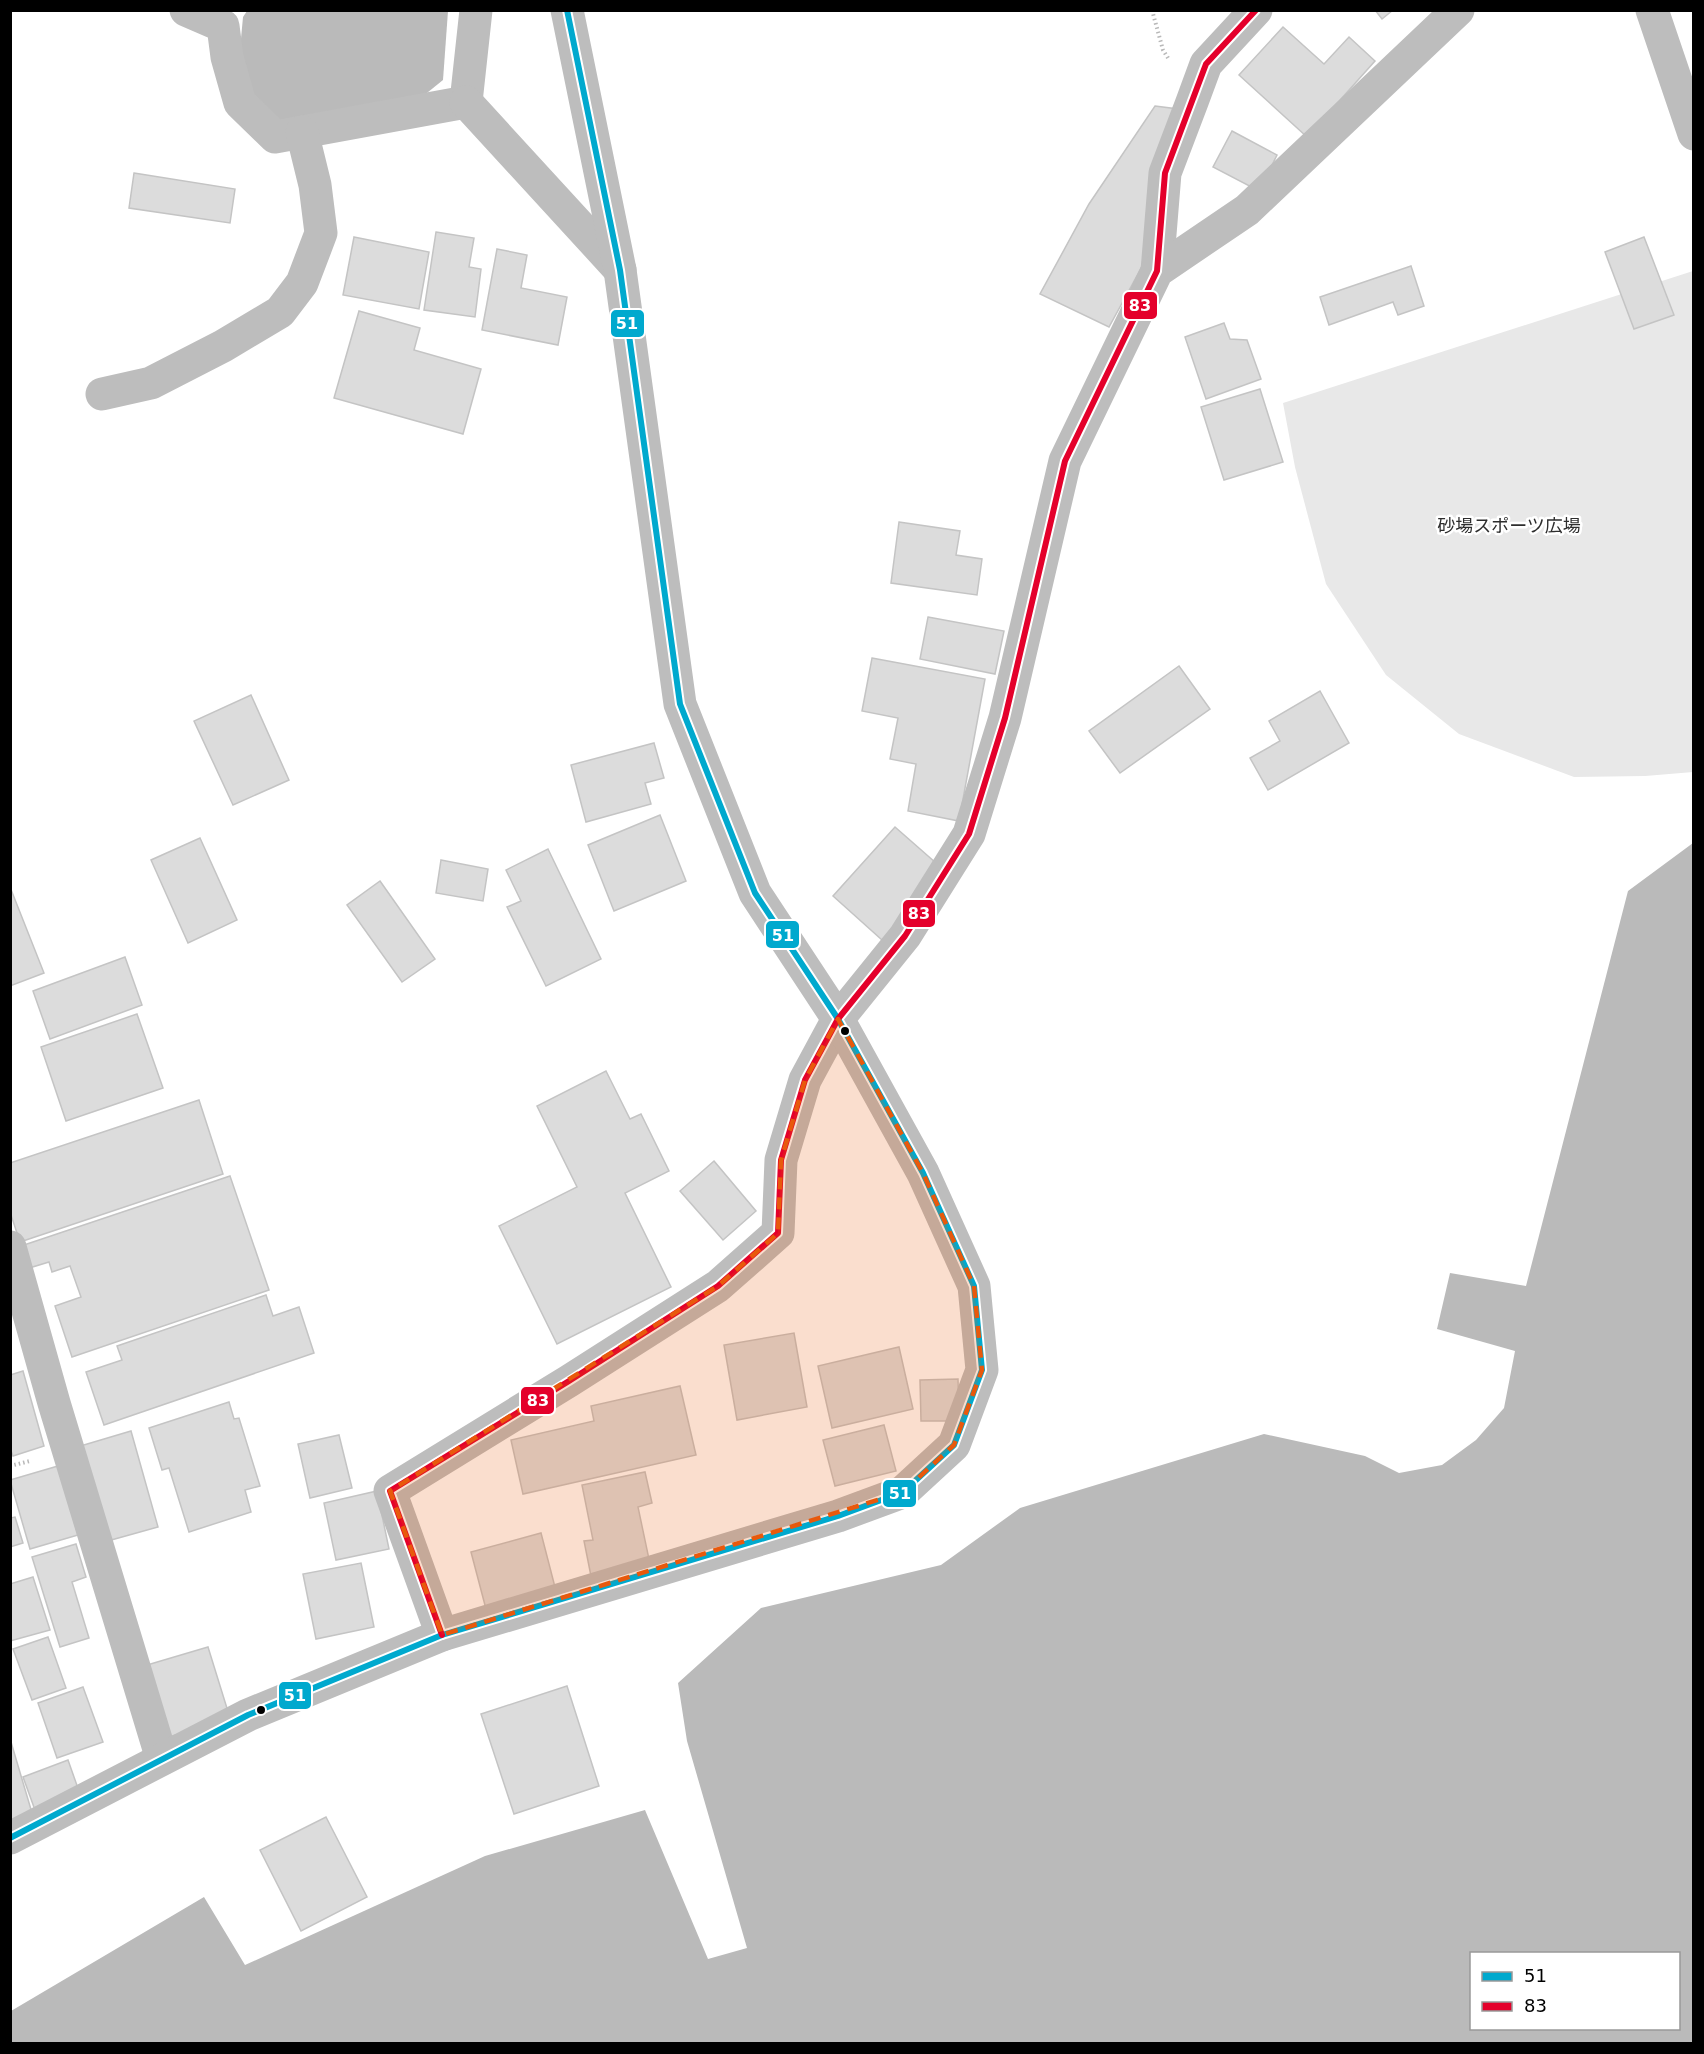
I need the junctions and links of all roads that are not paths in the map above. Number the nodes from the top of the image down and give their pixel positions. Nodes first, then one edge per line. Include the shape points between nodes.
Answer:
1 (186, 10) edge
2 (476, 10) edge
3 (567, 10) edge
4 (1256, 10) edge
5 (1458, 10) edge
6 (1652, 10) edge
7 (466, 102) junction
8 (302, 132) junction
9 (1694, 134) edge
10 (620, 270) junction
11 (1158, 271) junction
12 (102, 394) dead end
13 (838, 1019) junction
14 (10, 1247) edge
15 (442, 1635) junction
16 (162, 1759) junction
17 (10, 1838) edge

1 - 8 street via 223,26 240,102 274,137
2 - 7 street
3 - 10 street
4 - 11 street via 1206,64 1191,102 1165,173
5 - 11 street via 1247,210
6 - 9 street
7 - 8 street
7 - 10 street
8 - 12 street via 321,233 302,283 280,312 151,383
10 - 13 street via 680,704 755,893
11 - 13 street via 1065,461 1005,718 969,834 905,936
13 - 15 street via 805,1080 781,1160 778,1233 718,1286 390,1491
13 - 15 street via 923,1173 974,1286 982,1370 954,1445 903,1492 838,1516
14 - 16 street
15 - 16 street via 248,1715
16 - 17 street

